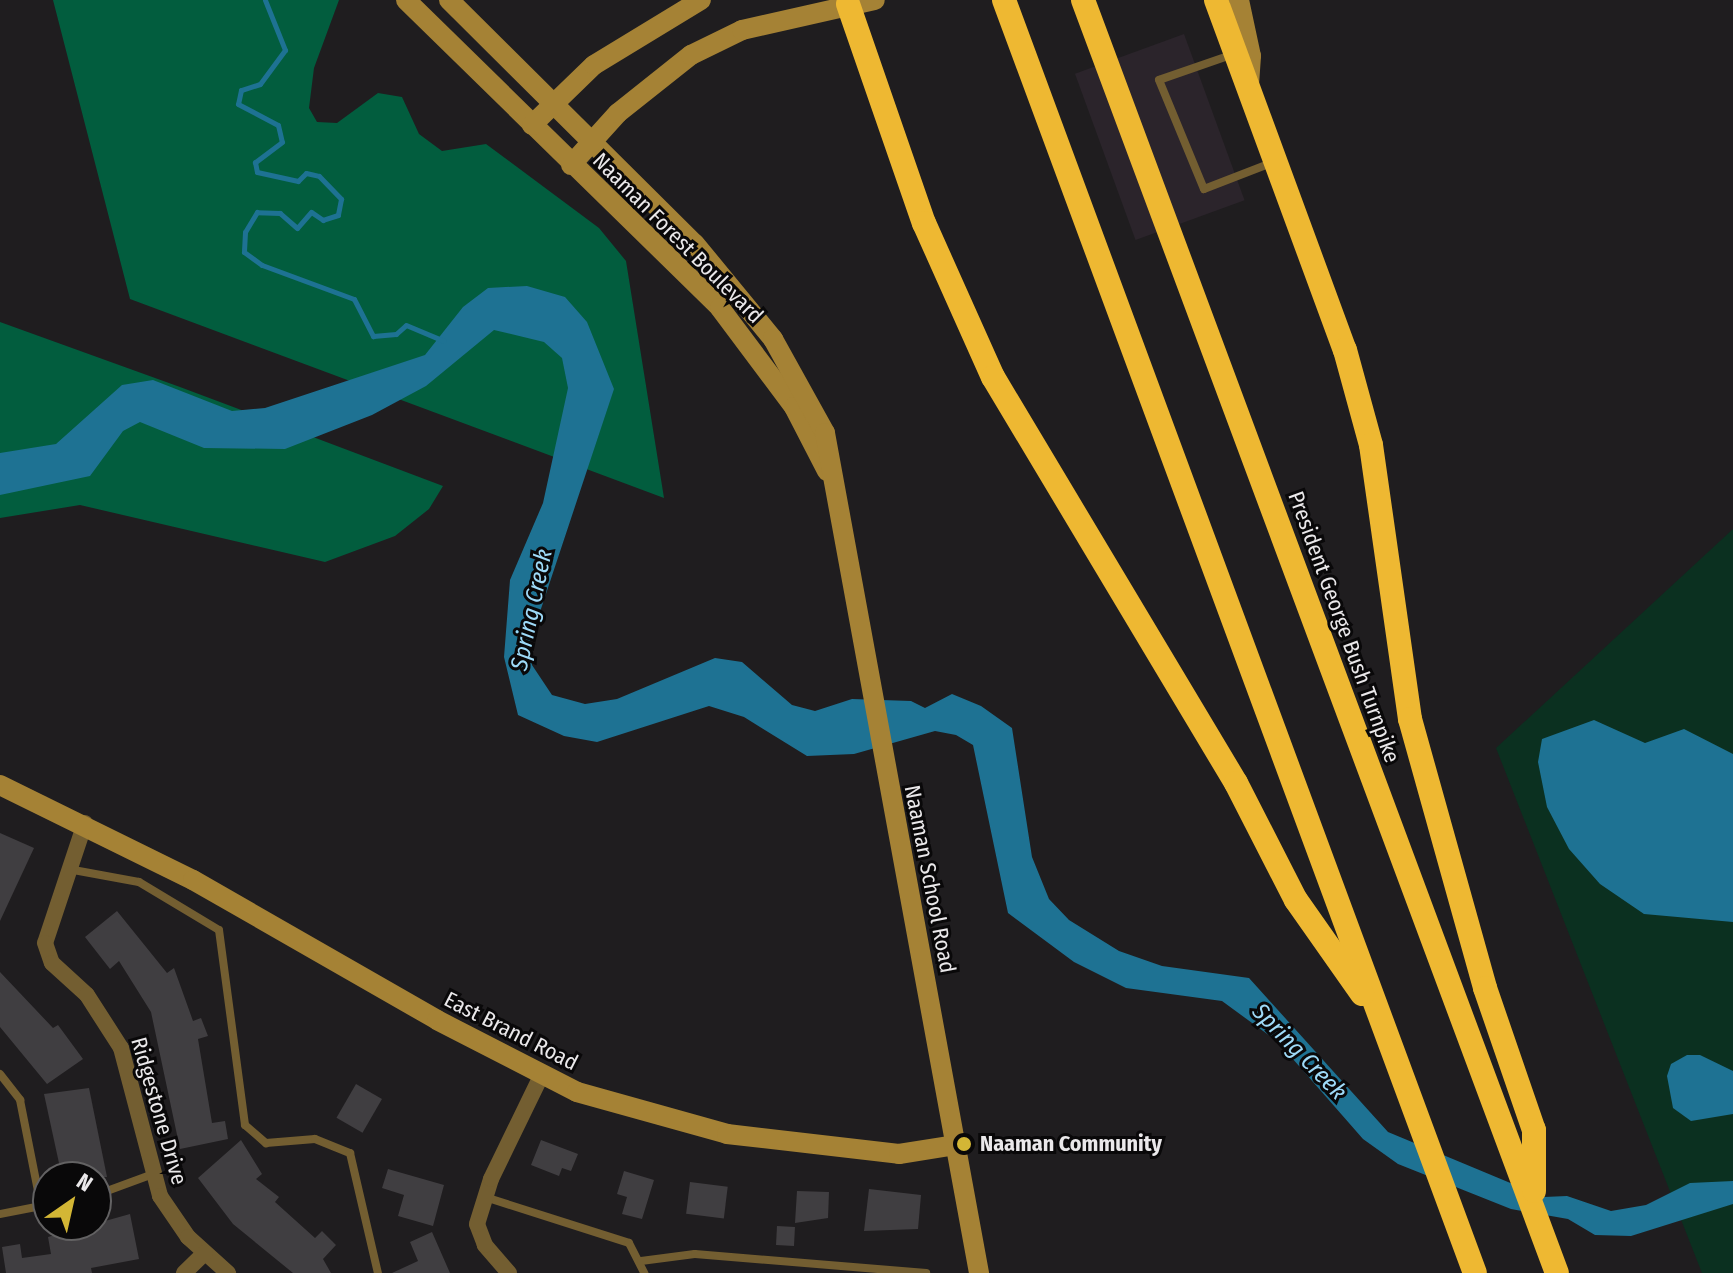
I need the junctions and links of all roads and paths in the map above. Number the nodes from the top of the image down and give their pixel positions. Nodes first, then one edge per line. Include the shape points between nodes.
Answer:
1 (406, 0) edge
2 (449, 0) edge
3 (701, 0) edge
4 (875, 0) edge
5 (1004, 0) edge
6 (1083, 0) edge
7 (1216, 0) edge
8 (1239, 0) edge
9 (847, 2) edge
10 (1236, 53) junction
11 (1249, 89) junction
12 (555, 101) junction
13 (532, 125) junction
14 (595, 140) junction
15 (1276, 161) junction
16 (571, 165) junction
17 (838, 492) junction
18 (0, 785) edge
19 (85, 823) junction
20 (67, 869) junction
21 (1382, 1022) junction
22 (0, 1074) edge
23 (541, 1076) junction
24 (956, 1145) junction
25 (34, 1161) edge
26 (150, 1175) junction
27 (112, 1189) edge
28 (484, 1196) junction
29 (32, 1207) edge
30 (1534, 1209) junction
31 (0, 1214) edge
32 (205, 1253) junction
33 (641, 1261) junction
34 (184, 1273) edge
35 (228, 1273) edge
36 (378, 1273) edge
37 (509, 1273) edge
38 (644, 1273) edge
39 (926, 1273) edge
40 (978, 1273) edge
41 (1475, 1273) edge
42 (1557, 1273) edge

1 - 13 main road, Naaman Forest Boulevard
2 - 12 main road, Naaman Forest Boulevard
3 - 12 main road via 635,35
4 - 9 main road
5 - 21 highway
6 - 30 highway, President George Bush Turnpike
7 - 10 highway
8 - 11 main road via 1251,56
9 - 14 main road via 742,30 691,55
9 - 21 highway via 930,237 993,377 1236,783 1296,900
10 - 11 highway
10 - 15 lane via 1159,80 1204,189
11 - 15 highway
12 - 13 main road
12 - 14 main road, Naaman Forest Boulevard
13 - 16 main road, Naaman Forest Boulevard
14 - 16 main road
14 - 17 main road, Naaman Forest Boulevard via 695,244 773,339 825,433
15 - 30 highway via 1345,350 1371,445 1410,719 1485,988 1534,1130
16 - 17 main road, Naaman Forest Boulevard via 747,338 794,407
17 - 24 main road, Naaman School Road
18 - 19 main road, East Brand Road
19 - 20 street, Ridgestone Drive
19 - 23 main road, East Brand Road
20 - 26 street, Ridgestone Drive via 45,943 52,963 87,995 121,1048
20 - 36 lane via 139,882 219,930 245,1125 266,1143 315,1139 350,1153
21 - 41 highway
22 - 25 lane via 20,1100
23 - 24 main road, East Brand Road via 615,1105 727,1134 899,1154
23 - 28 street
24 - 40 main road, Naaman School Road
26 - 27 lane
26 - 32 street, Ridgestone Drive via 174,1218
28 - 33 lane via 613,1236 629,1243
28 - 37 street via 477,1224 485,1245
29 - 31 lane
30 - 42 highway, President George Bush Turnpike
32 - 34 street
32 - 35 street, Ridgestone Drive
33 - 38 lane
33 - 39 lane via 695,1254

